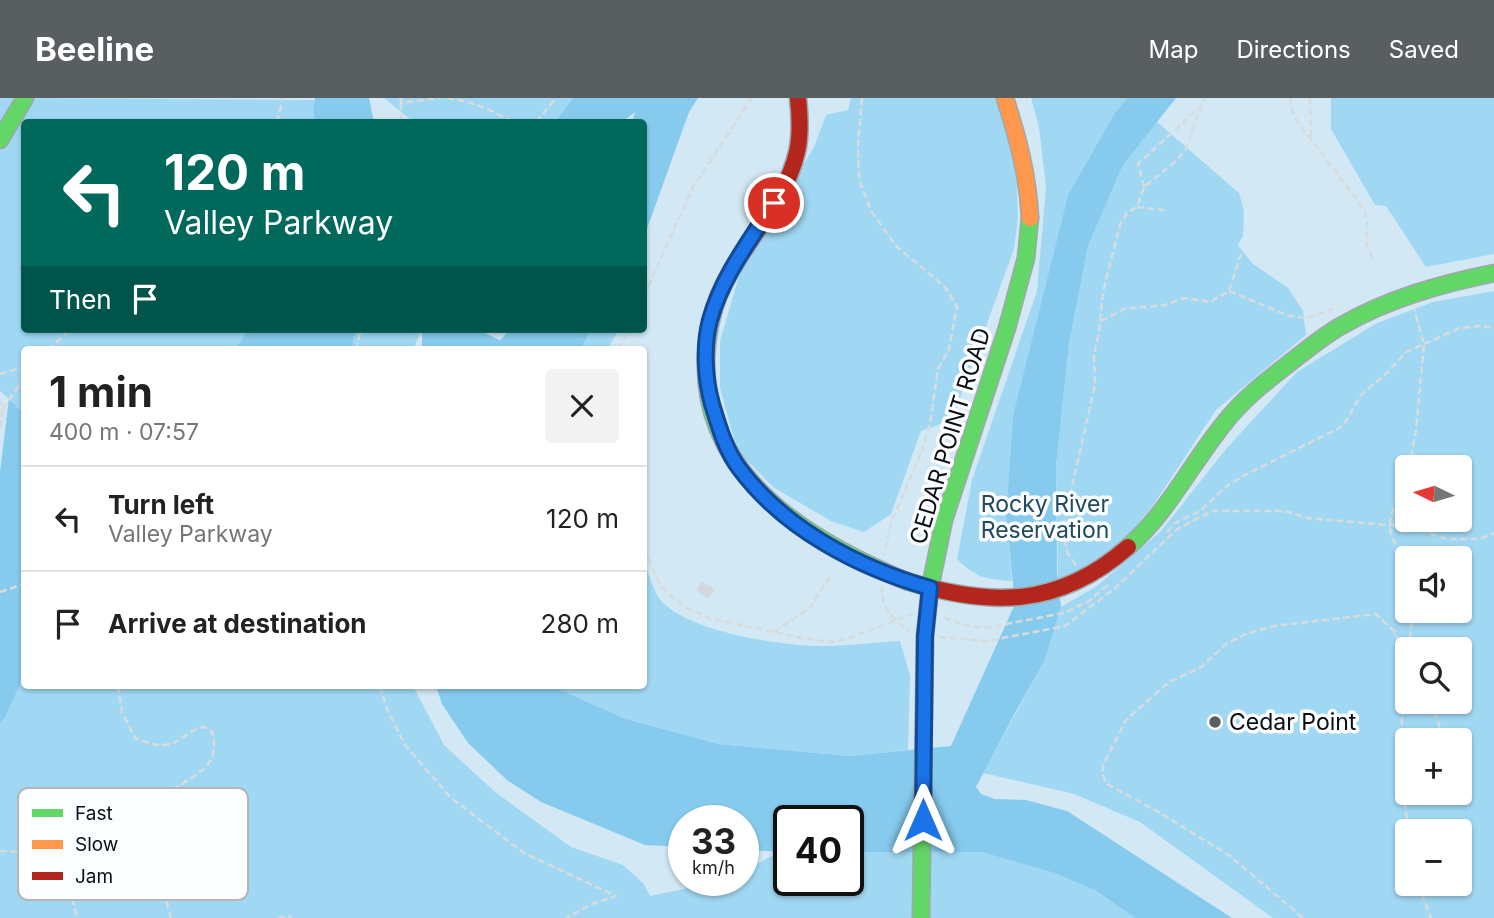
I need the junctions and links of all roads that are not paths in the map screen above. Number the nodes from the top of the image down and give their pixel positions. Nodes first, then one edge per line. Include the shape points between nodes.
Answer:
1 (25, 98) edge
2 (798, 98) edge
3 (1005, 98) edge
4 (0, 140) edge
5 (1494, 273) edge
6 (930, 588) junction
7 (921, 918) edge

1 - 4 street
2 - 6 street via 800,132 790,170 721,287 709,323 708,390 722,438 738,467 768,500 822,541 883,573
3 - 6 street, CEDAR POINT ROAD via 1026,174 1030,217 1026,258 944,520
5 - 6 street via 1415,294 1338,327 1278,371 1237,407 1142,536 1109,567 1065,589 1010,600
6 - 7 street, CEDAR POINT ROAD via 925,636

